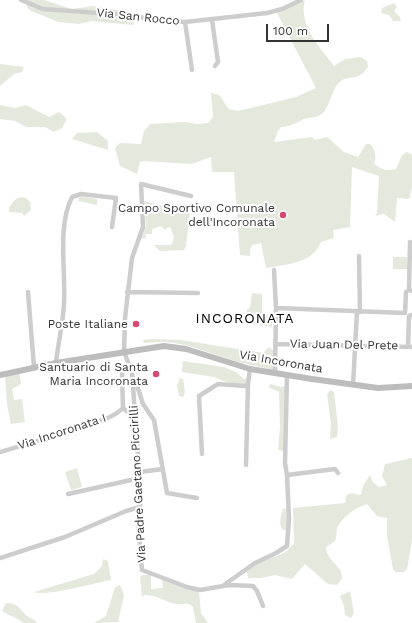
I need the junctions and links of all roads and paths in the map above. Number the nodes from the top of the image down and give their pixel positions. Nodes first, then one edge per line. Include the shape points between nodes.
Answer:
1 (21, 0) edge
2 (301, 0) edge
3 (212, 20) junction
4 (185, 22) junction
5 (215, 66) dead end
6 (192, 70) dead end
7 (191, 196) dead end
8 (112, 227) dead end
9 (410, 242) dead end
10 (359, 256) dead end
11 (274, 270) dead end
12 (412, 291) edge
13 (28, 292) dead end
14 (128, 292) junction
15 (406, 292) dead end
16 (198, 293) dead end
17 (276, 308) junction
18 (359, 312) junction
19 (412, 315) edge
20 (277, 344) junction
21 (356, 345) junction
22 (410, 347) edge
23 (124, 352) junction
24 (56, 363) junction
25 (129, 364) junction
26 (34, 367) junction
27 (250, 369) junction
28 (132, 372) junction
29 (275, 373) junction
30 (0, 375) edge
31 (287, 375) junction
32 (248, 384) junction
33 (353, 385) junction
34 (412, 386) edge
35 (123, 408) junction
36 (136, 419) junction
37 (0, 452) edge
38 (202, 454) dead end
39 (246, 465) dead end
40 (163, 470) junction
41 (139, 472) junction
42 (338, 473) dead end
43 (287, 475) junction
44 (140, 478) junction
45 (68, 494) dead end
46 (197, 498) dead end
47 (140, 507) junction
48 (0, 558) edge
49 (222, 586) junction
50 (263, 606) dead end

1 - 4 street, Via San Rocco via 43,9
2 - 3 street, Via San Rocco via 268,13
3 - 4 street, Via San Rocco
3 - 5 street via 218,62
4 - 6 street
7 - 14 street via 141,184 143,227 132,258
8 - 24 street via 116,198 81,194 72,197 63,236 64,305
9 - 12 street via 409,290
10 - 18 street
11 - 17 street
13 - 26 street
14 - 16 street
14 - 23 street
15 - 18 street via 405,313
17 - 18 street
17 - 20 street
18 - 21 street
19 - 22 street via 409,316 408,322
20 - 21 street, Via Juan Del Prete
20 - 29 street
21 - 22 street, Via Juan Del Prete
21 - 33 street
23 - 24 main road, Via Incoronata
23 - 25 street, Via Padre Gaetano Piccirilli
23 - 27 main road, Via Incoronata via 175,347
24 - 26 main road, Via Incoronata
25 - 28 street, Via Padre Gaetano Piccirilli
25 - 35 street via 122,375
26 - 30 main road, Via Incoronata
27 - 29 main road, Via Incoronata
27 - 32 street
28 - 36 street, Via Padre Gaetano Piccirilli
28 - 40 street via 143,404 154,420
29 - 31 main road, Via Incoronata
31 - 33 main road, Via Incoronata
31 - 43 street
32 - 38 street via 218,384 199,396
32 - 39 street
33 - 34 main road, Via Incoronata via 378,388
35 - 36 street
35 - 37 street, Via Incoronata I via 109,417
36 - 41 street, Via Padre Gaetano Piccirilli
40 - 41 street
40 - 46 street via 169,494
41 - 44 street, Via Padre Gaetano Piccirilli
42 - 43 street via 334,469
43 - 49 street via 287,546 255,562
44 - 45 street
44 - 47 street, Via Padre Gaetano Piccirilli
47 - 48 street
47 - 49 street, Via Padre Gaetano Piccirilli via 138,520 142,570 193,589 208,590
49 - 50 street via 255,587

